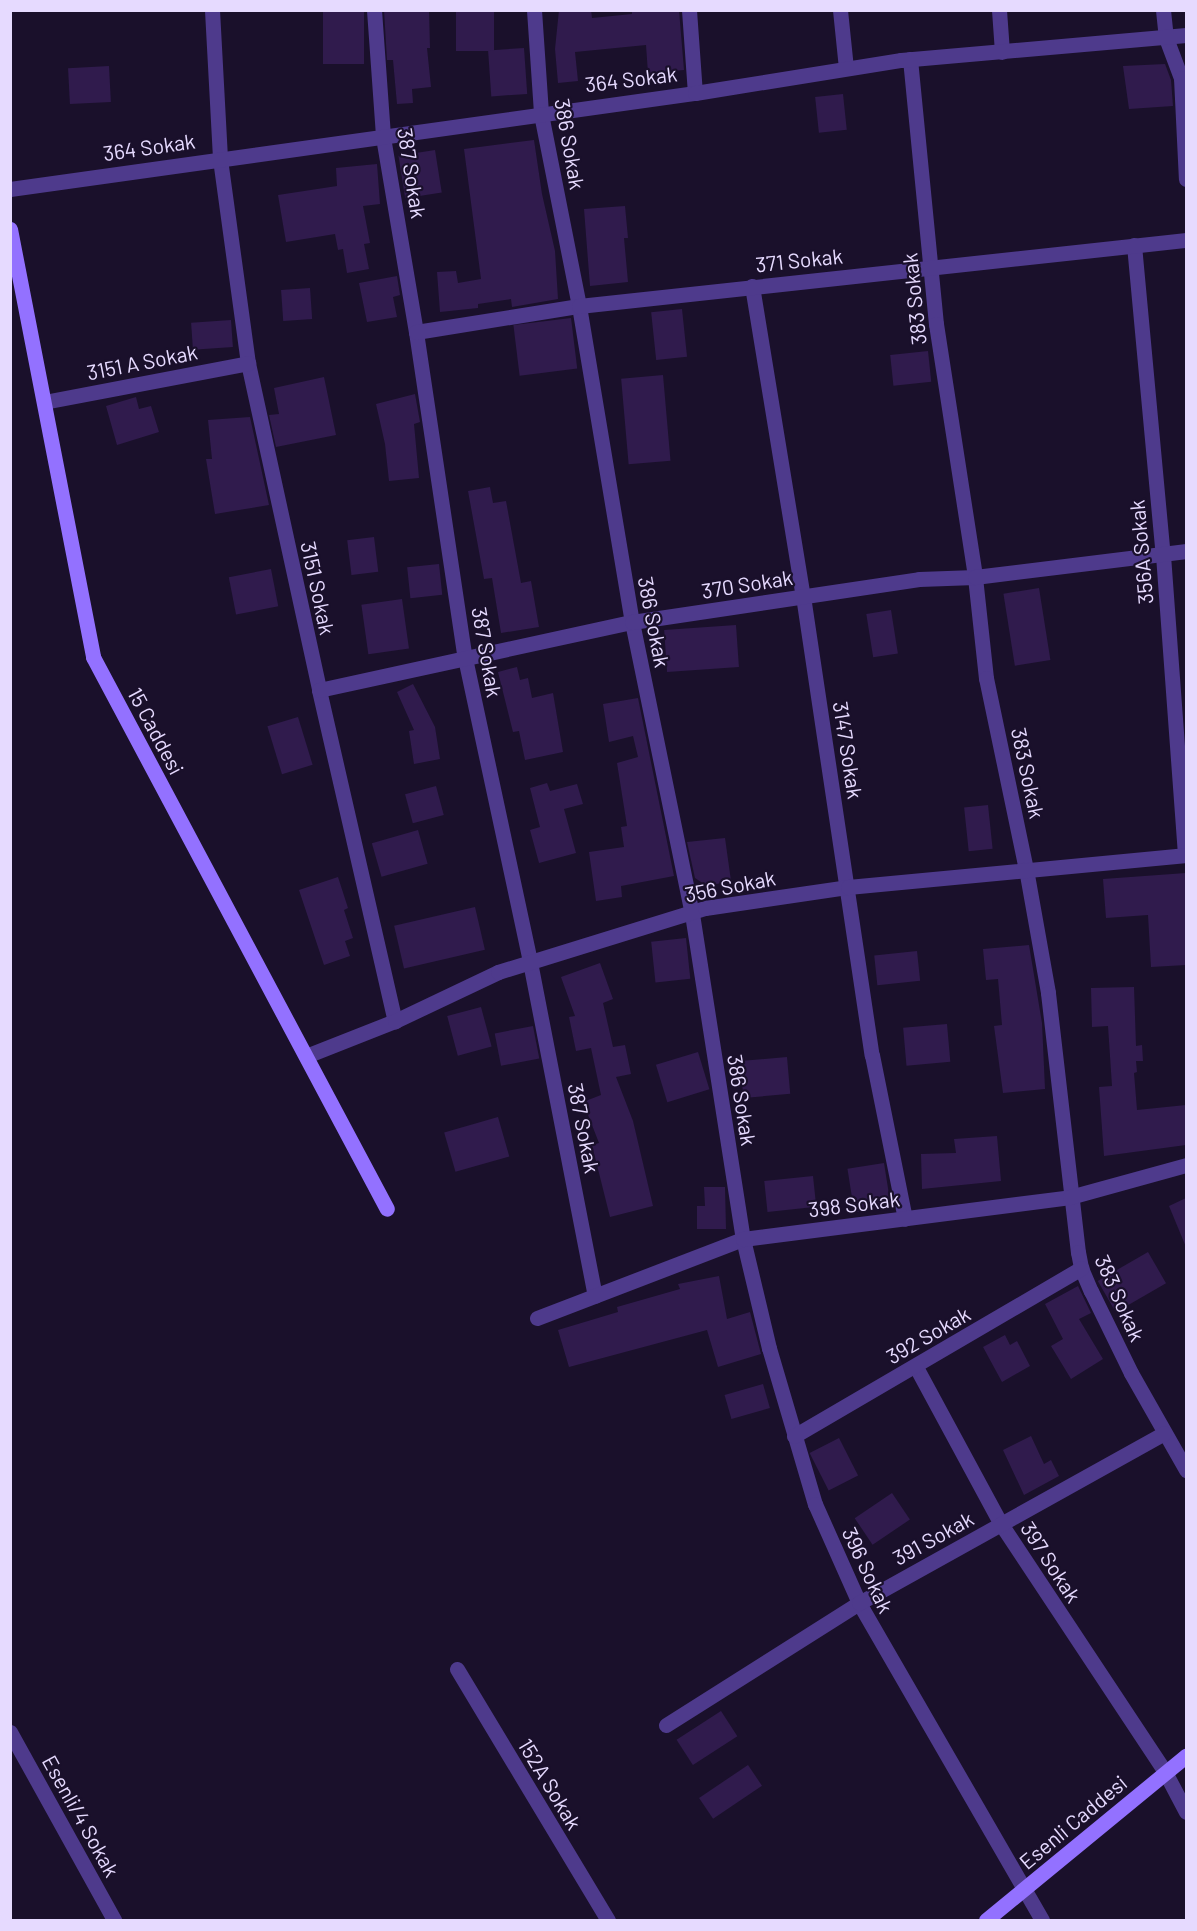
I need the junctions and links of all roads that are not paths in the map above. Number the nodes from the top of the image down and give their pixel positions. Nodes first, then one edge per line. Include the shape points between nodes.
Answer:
1 (212, 10) edge
2 (374, 10) edge
3 (534, 10) edge
4 (689, 10) edge
5 (840, 10) edge
6 (999, 10) edge
7 (1163, 10) edge
8 (1186, 35) edge
9 (1166, 38) junction
10 (1002, 52) junction
11 (910, 59) junction
12 (846, 68) junction
13 (695, 93) junction
14 (541, 114) junction
15 (383, 137) junction
16 (220, 159) junction
17 (1186, 179) edge
18 (10, 189) edge
19 (10, 229) edge
20 (1186, 240) edge
21 (1134, 245) junction
22 (931, 268) junction
23 (752, 286) junction
24 (579, 306) junction
25 (416, 332) junction
26 (248, 363) junction
27 (44, 402) junction
28 (1186, 551) edge
29 (1163, 555) junction
30 (975, 577) junction
31 (803, 596) junction
32 (632, 622) junction
33 (465, 658) junction
34 (319, 690) junction
35 (1186, 855) edge
36 (1026, 869) junction
37 (848, 887) junction
38 (692, 914) junction
39 (530, 962) junction
40 (395, 1022) junction
41 (306, 1056) junction
42 (1186, 1165) edge
43 (1070, 1197) junction
44 (387, 1209) dead end
45 (905, 1219) junction
46 (743, 1239) junction
47 (1081, 1268) junction
48 (595, 1296) junction
49 (537, 1318) dead end
50 (916, 1367) junction
51 (1164, 1433) junction
52 (794, 1436) junction
53 (1186, 1470) edge
54 (1001, 1524) junction
55 (859, 1604) junction
56 (457, 1669) dead end
57 (666, 1725) dead end
58 (10, 1732) edge
59 (1186, 1756) edge
60 (1165, 1772) junction
61 (1186, 1812) edge
62 (1023, 1890) junction
63 (114, 1920) edge
64 (608, 1920) edge
65 (986, 1920) edge
66 (1042, 1920) edge

1 - 16 street, 3151 Sokak
2 - 15 street, 387 Sokak
3 - 14 street, 386 Sokak
4 - 13 street
5 - 12 street
6 - 10 street
7 - 9 street
8 - 9 street, 364 Sokak
9 - 10 street, 364 Sokak
9 - 17 street via 1181,78
10 - 11 street, 364 Sokak
11 - 12 street, 364 Sokak
11 - 22 street, 383 Sokak
12 - 13 street, 364 Sokak
13 - 14 street, 364 Sokak
14 - 15 street, 364 Sokak
14 - 24 street, 386 Sokak
15 - 16 street, 364 Sokak
15 - 25 street, 387 Sokak
16 - 18 street, 364 Sokak
16 - 26 street, 3151 Sokak
19 - 27 street, 15 Caddesi
20 - 21 street, 371 Sokak
21 - 22 street, 371 Sokak
21 - 29 street, 356A Sokak
22 - 23 street, 371 Sokak
22 - 30 street, 383 Sokak
23 - 24 street, 371 Sokak
23 - 31 street, 3147 Sokak
24 - 25 street, 371 Sokak
24 - 32 street, 386 Sokak
25 - 33 street, 387 Sokak
26 - 27 street, 3151 A Sokak
26 - 34 street, 3151 Sokak
27 - 41 street, 15 Caddesi via 93,657
28 - 29 street, 370 Sokak
29 - 30 street, 370 Sokak
29 - 35 street, 356A Sokak
30 - 31 street, 370 Sokak via 919,579
30 - 36 street, 383 Sokak via 986,678
31 - 32 street, 370 Sokak
31 - 37 street, 3147 Sokak
32 - 33 street, 370 Sokak
32 - 38 street, 386 Sokak
33 - 34 street, 370 Sokak
33 - 39 street, 387 Sokak
34 - 40 street, 3151 Sokak
35 - 36 street, 356 Sokak
36 - 37 street, 356 Sokak
36 - 43 street, 383 Sokak via 1048,993
37 - 38 street, 356 Sokak via 705,908
37 - 45 street, 3147 Sokak via 872,1055
38 - 39 street, 356 Sokak
38 - 46 street, 386 Sokak
39 - 40 street, 356 Sokak via 498,972
39 - 48 street, 387 Sokak
40 - 41 street, 356 Sokak
41 - 44 street, 15 Caddesi
42 - 43 street, 398 Sokak
43 - 45 street, 398 Sokak
43 - 47 street, 383 Sokak
45 - 46 street, 398 Sokak
46 - 48 street, 398 Sokak
46 - 52 street, 396 Sokak
47 - 50 street, 392 Sokak
47 - 51 street, 383 Sokak
48 - 49 street, 398 Sokak
50 - 52 street, 392 Sokak
50 - 54 street, 397 Sokak
51 - 53 street, 383 Sokak
51 - 54 street, 391 Sokak
52 - 55 street, 396 Sokak via 815,1504
54 - 55 street, 391 Sokak
54 - 60 street, 397 Sokak
55 - 57 street, 391 Sokak
55 - 62 street, 396 Sokak
56 - 64 street, 152A Sokak
58 - 63 street, Esenli/4 Sokak
59 - 60 street, Esenli Caddesi
60 - 61 street, 397 Sokak
60 - 62 street, Esenli Caddesi
62 - 65 street, Esenli Caddesi
62 - 66 street, 396 Sokak

